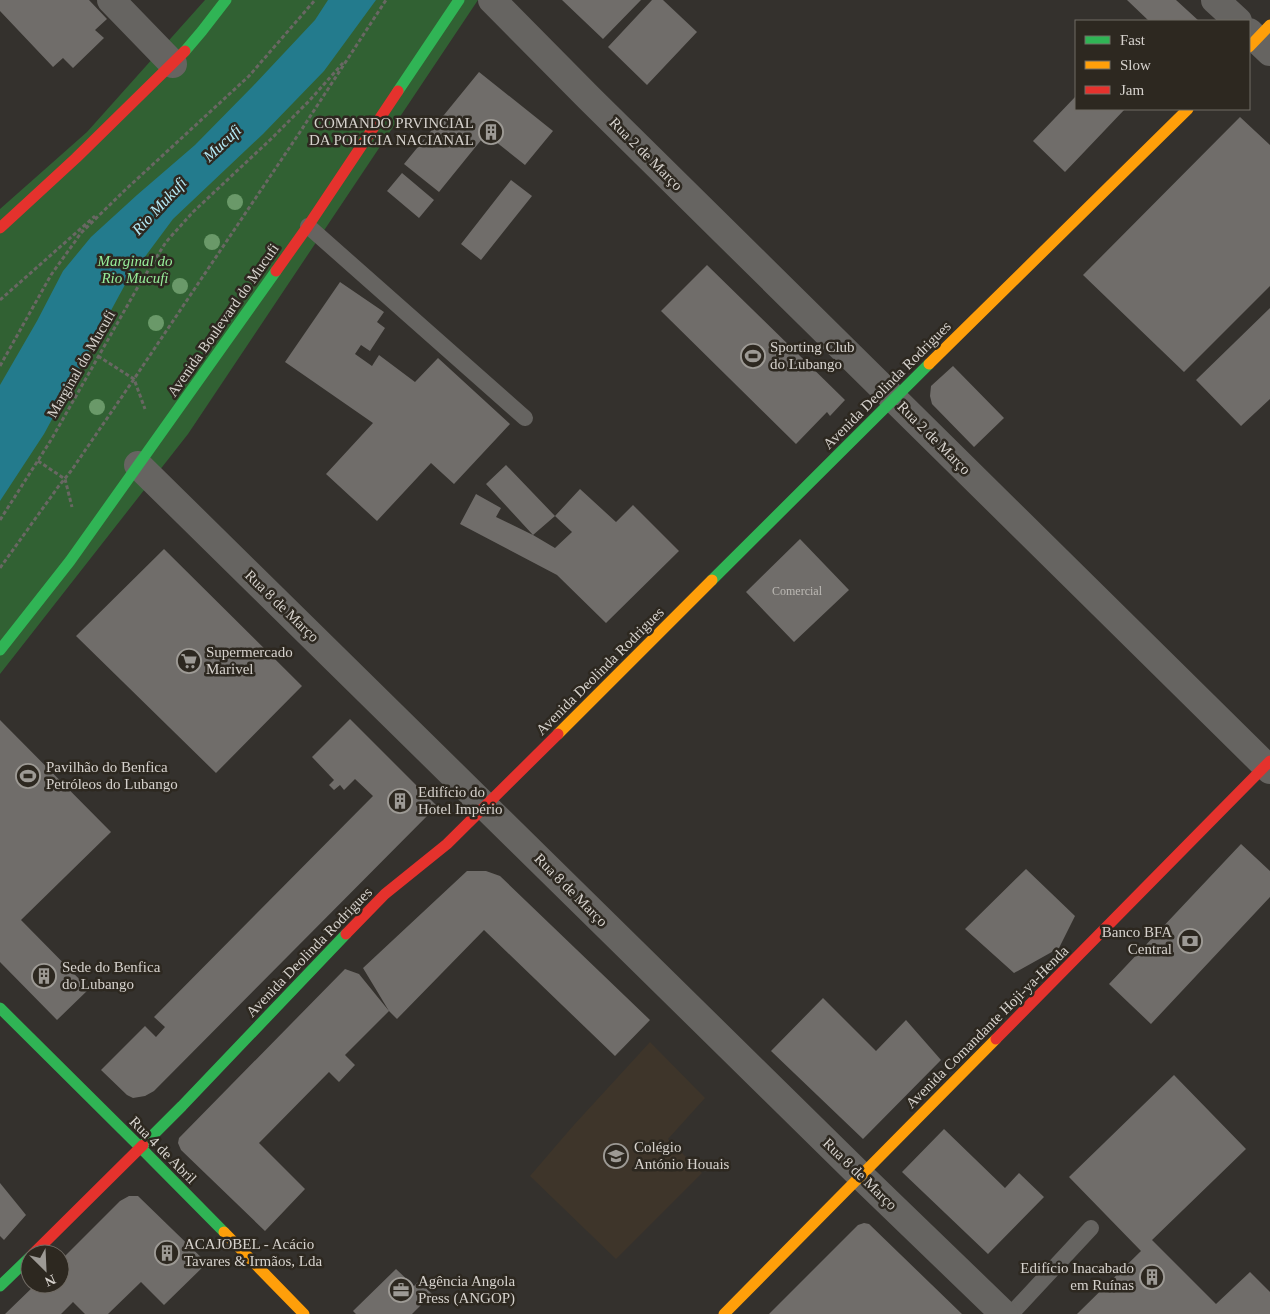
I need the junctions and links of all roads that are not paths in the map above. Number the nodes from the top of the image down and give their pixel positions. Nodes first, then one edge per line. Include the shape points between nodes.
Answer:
1 (111, 0) edge
2 (226, 0) edge
3 (459, 0) edge
4 (492, 0) edge
5 (1216, 0) edge
6 (1238, 20) edge
7 (173, 64) junction
8 (1187, 110) edge
9 (308, 226) junction
10 (0, 228) edge
11 (894, 398) junction
12 (525, 418) dead end
13 (138, 465) junction
14 (0, 650) edge
15 (1268, 765) edge
16 (486, 806) junction
17 (0, 1008) edge
18 (140, 1147) junction
19 (862, 1176) junction
20 (1091, 1228) dead end
21 (42, 1244) edge
22 (20, 1266) edge
23 (0, 1286) edge
24 (304, 1314) edge
25 (724, 1314) edge
26 (1004, 1314) edge
27 (1011, 1314) edge

1 - 7 street
2 - 7 street
3 - 9 street, Avenida Boulevard do Mucufi
4 - 11 street, Rua 2 de Março
5 - 6 street
7 - 10 street
8 - 11 street, Avenida Deolinda Rodrigues
9 - 12 lane
9 - 13 street, Avenida Boulevard do Mucufi
11 - 15 street, Rua 2 de Março
11 - 16 street, Avenida Deolinda Rodrigues
13 - 14 street, Avenida Boulevard do Mucufi via 70,561
13 - 16 street, Rua 8 de Março
15 - 19 street, Avenida Comandante Hoji-ya-Henda
16 - 18 street, Avenida Deolinda Rodrigues via 447,844 385,894
16 - 19 street, Rua 8 de Março
17 - 18 street, Rua 4 de Abril
18 - 21 street, Avenida Deolinda Rodrigues
18 - 24 street, Rua 4 de Abril
19 - 25 street, Avenida Comandante Hoji-ya-Henda
19 - 26 street, Rua 8 de Março
20 - 27 lane
22 - 23 street, Avenida Deolinda Rodrigues

